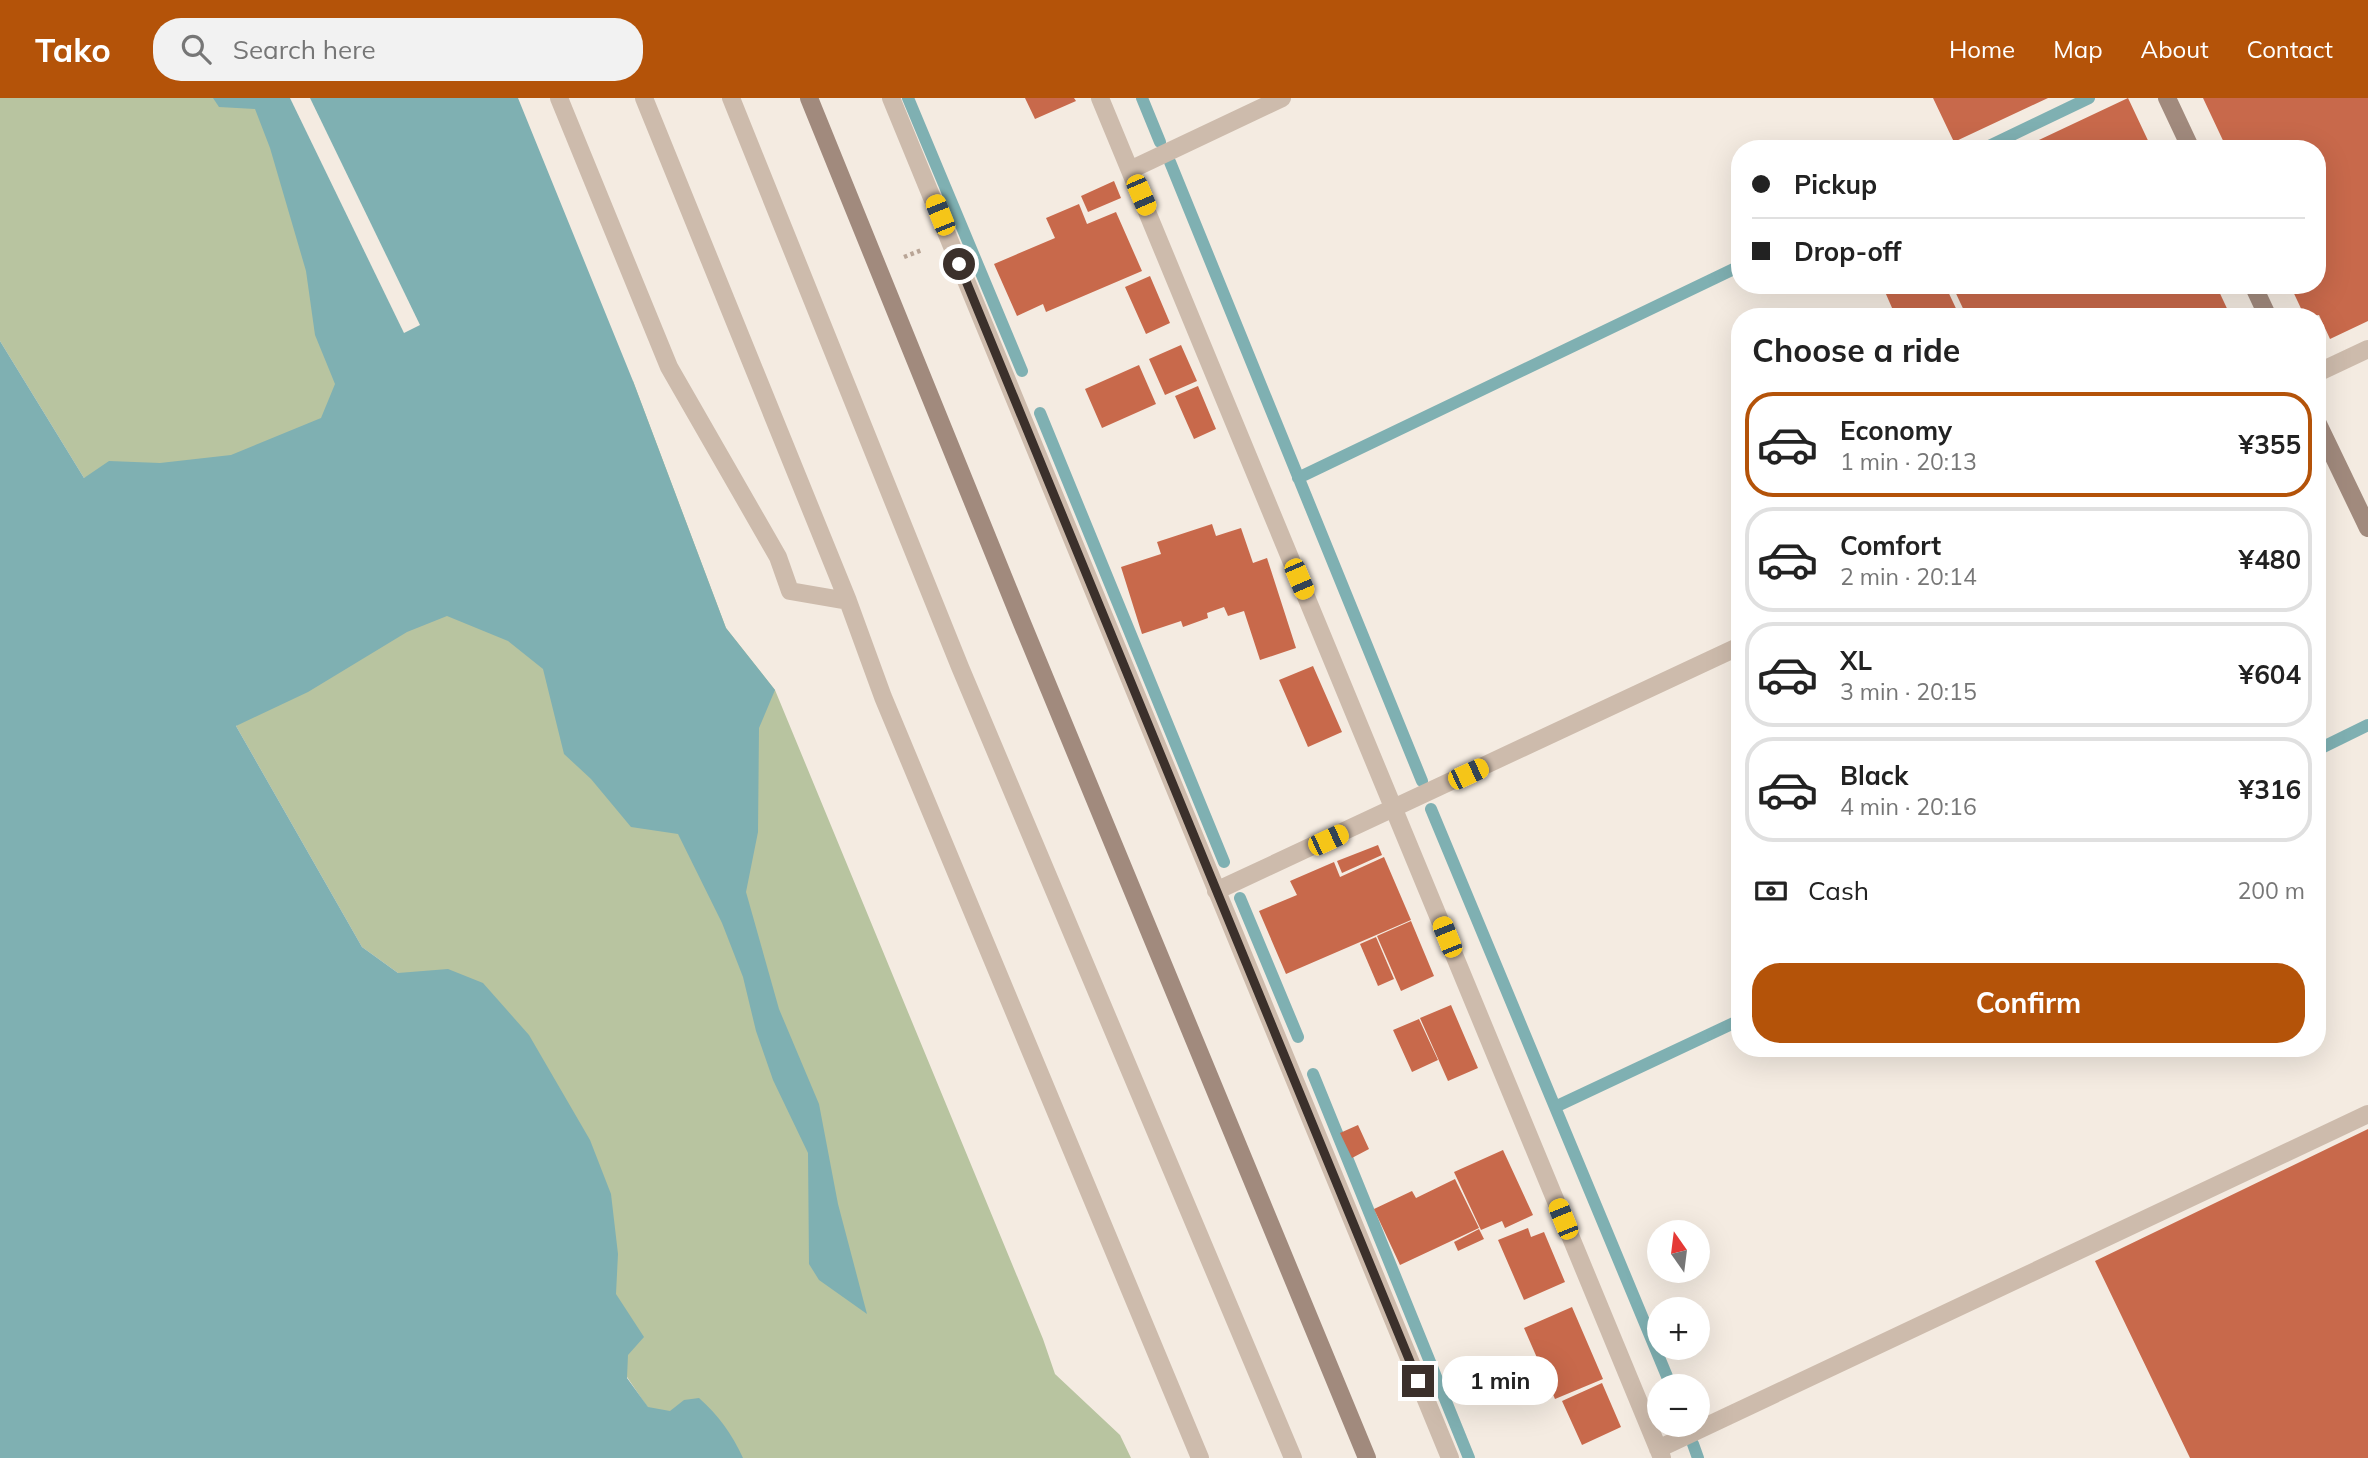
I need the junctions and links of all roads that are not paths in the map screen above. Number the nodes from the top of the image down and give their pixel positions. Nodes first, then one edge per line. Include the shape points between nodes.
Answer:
1 (559, 98) edge
2 (644, 98) edge
3 (730, 98) edge
4 (809, 98) edge
5 (891, 98) edge
6 (1100, 98) edge
7 (1282, 98) edge
8 (2167, 98) edge
9 (2187, 140) edge
10 (1130, 170) junction
11 (2368, 349) edge
12 (2326, 369) edge
13 (2326, 441) edge
14 (2368, 528) edge
15 (848, 601) junction
16 (1731, 650) edge
17 (1395, 809) junction
18 (1216, 891) junction
19 (2368, 1114) edge
20 (1660, 1453) edge
21 (1200, 1458) edge
22 (1293, 1458) edge
23 (1367, 1458) edge
24 (1450, 1458) edge

1 - 15 street via 669,368 778,557 790,591
2 - 15 street
3 - 22 street via 960,667
4 - 23 street
5 - 18 street
6 - 10 street
7 - 10 street
8 - 9 street
10 - 17 street
11 - 12 street
13 - 14 street
15 - 21 street via 883,697
16 - 17 street
17 - 18 street
17 - 20 street
18 - 24 street
19 - 20 street

